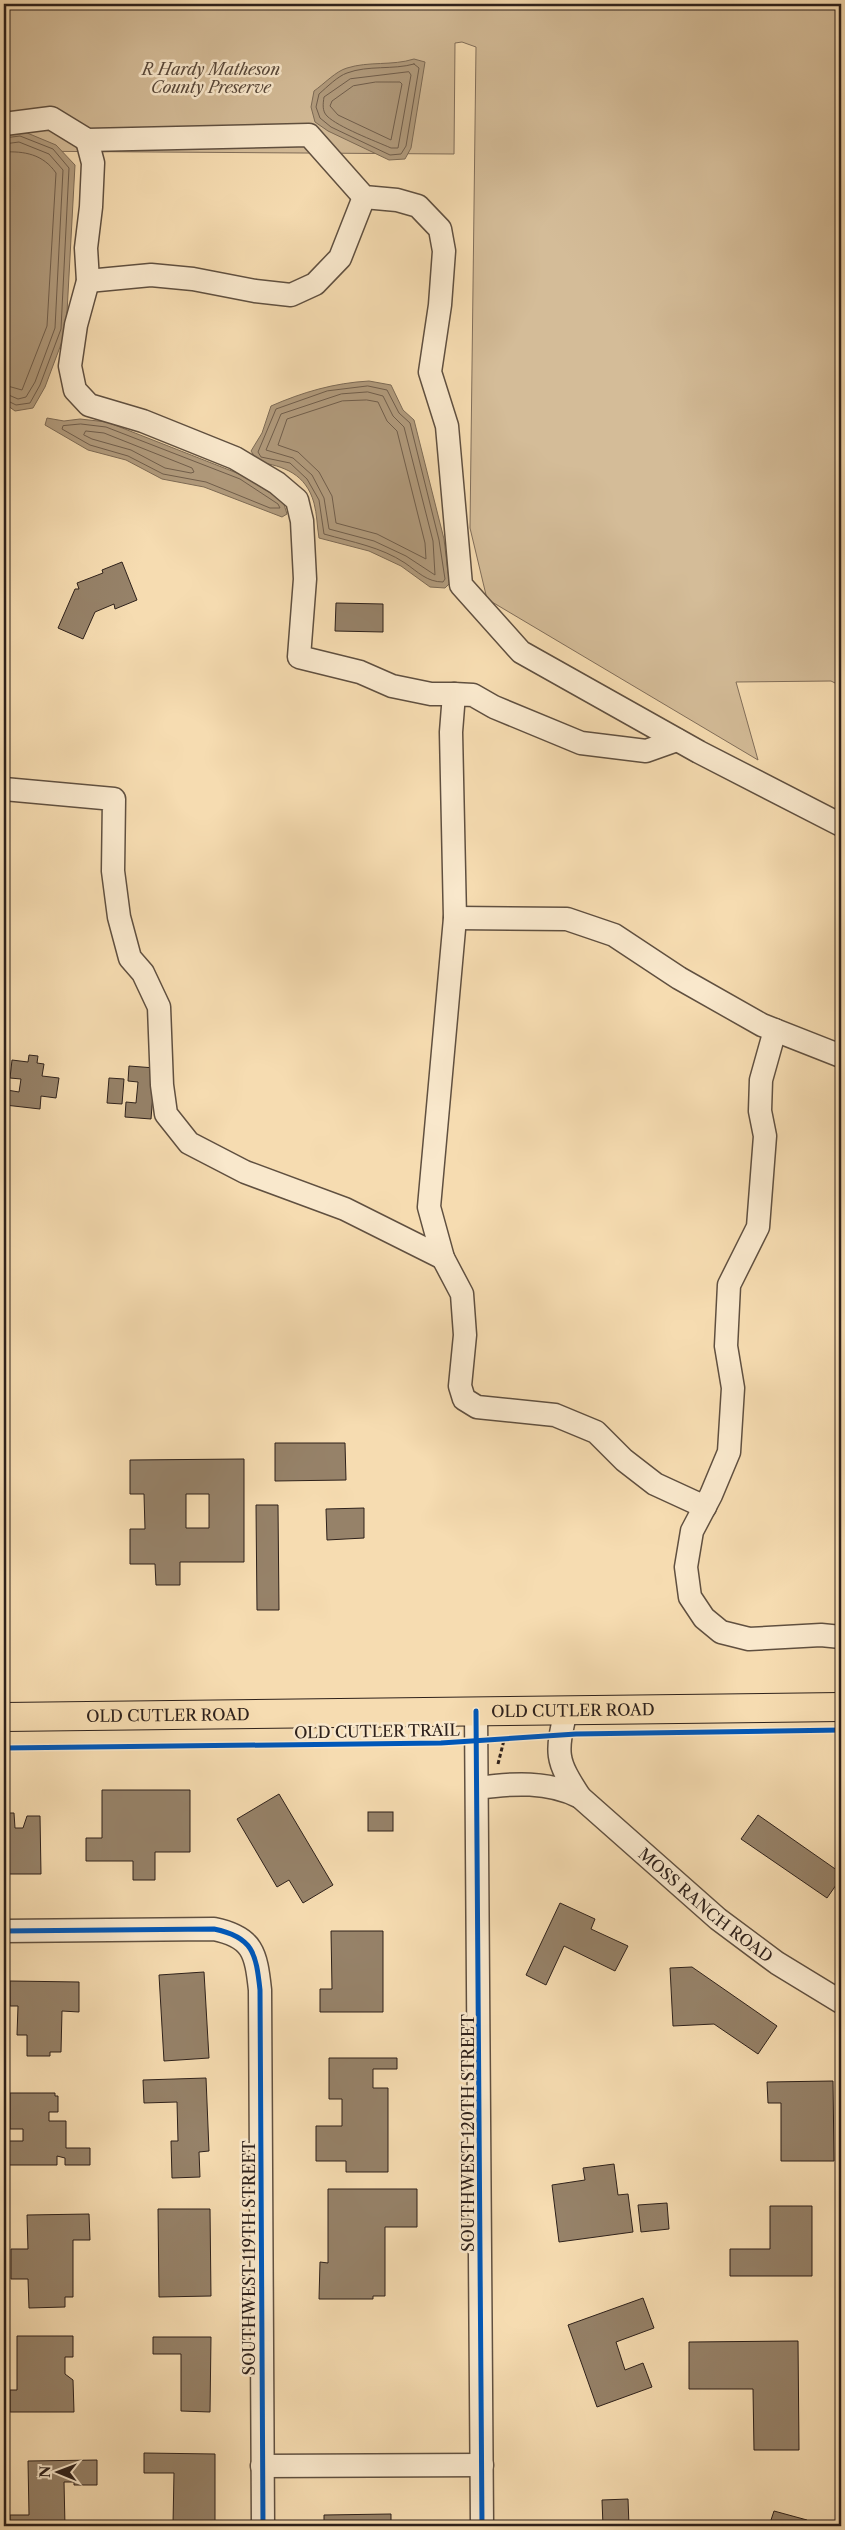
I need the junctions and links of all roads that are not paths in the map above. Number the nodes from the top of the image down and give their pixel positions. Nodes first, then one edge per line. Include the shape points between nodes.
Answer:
1 (4, 124) edge
2 (87, 140) junction
3 (364, 197) junction
4 (88, 281) junction
5 (454, 694) junction
6 (677, 740) junction
7 (4, 789) edge
8 (841, 825) edge
9 (455, 918) junction
10 (775, 1030) junction
11 (841, 1056) edge
12 (443, 1258) junction
13 (705, 1507) junction
14 (841, 1637) edge
15 (841, 1707) edge
16 (566, 1710) junction
17 (476, 1711) junction
18 (4, 1717) edge
19 (478, 1788) junction
20 (580, 1797) junction
21 (4, 1931) edge
22 (841, 2002) edge
23 (482, 2465) junction
24 (262, 2466) junction
25 (263, 2526) edge
26 (482, 2526) edge

1 - 2 street via 51,118
2 - 3 street via 310,135
2 - 4 street via 93,163 86,248
3 - 4 street via 340,258 315,284 291,295 151,275
3 - 6 street via 418,206 440,229 444,251 430,372 447,426 461,585 522,652
4 - 5 street via 76,325 70,366 75,390 89,405 143,421 235,458 297,500 302,520 305,579 299,657 360,672 392,686 431,694
5 - 6 street via 473,695 580,743 646,751
5 - 9 street via 451,732
6 - 8 street
7 - 12 street via 114,799 113,871 119,917 130,958 142,972 159,1007 166,1114 189,1143 246,1172 345,1209
9 - 10 street via 567,919 614,935 679,978
9 - 12 street via 429,1207
10 - 11 street
10 - 13 street via 761,1080 760,1112 766,1136 758,1227 729,1285 726,1346 733,1388 729,1452
12 - 13 street via 462,1294 465,1335 460,1386 464,1399 477,1407 555,1415 596,1432 655,1484
13 - 14 street via 692,1531 686,1568 690,1597 704,1618 721,1632 749,1639
15 - 16 main road, OLD CUTLER ROAD
16 - 17 main road, OLD CUTLER ROAD
16 - 20 street, MOSS RANCH ROAD via 559,1757
17 - 18 main road, OLD CUTLER ROAD
17 - 19 street, SOUTHWEST 120TH STREET
19 - 20 street, MOSS RANCH ROAD via 532,1784 561,1789
19 - 23 street, SOUTHWEST 120TH STREET
20 - 22 street, MOSS RANCH ROAD via 718,1919 777,1963
21 - 24 street, SOUTHWEST 119TH STREET via 198,1928 231,1933 244,1940 253,1952 260,1990
23 - 24 street
23 - 26 street, SOUTHWEST 120TH STREET
24 - 25 street, SOUTHWEST 119TH STREET

